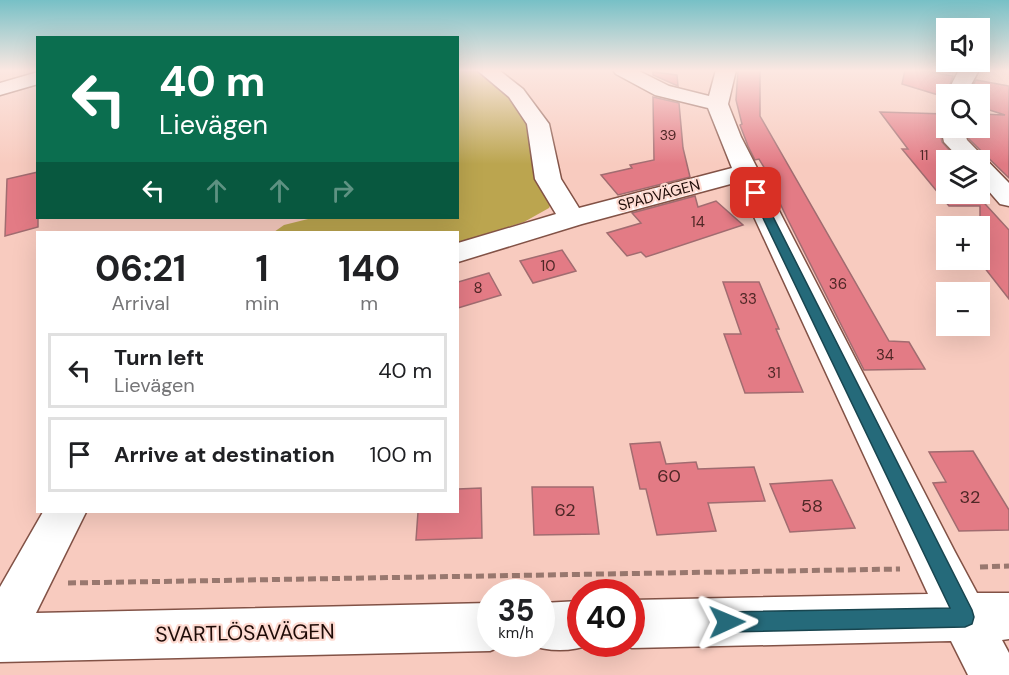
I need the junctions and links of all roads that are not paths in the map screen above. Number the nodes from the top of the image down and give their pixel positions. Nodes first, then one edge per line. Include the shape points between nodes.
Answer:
1 (522, 102) edge
2 (706, 102) edge
3 (717, 104) joint
4 (955, 138) edge
5 (964, 150) edge
6 (746, 172) junction
7 (990, 178) edge
8 (1009, 198) edge
9 (572, 218) junction
10 (459, 253) edge
11 (64, 513) edge
12 (987, 617) edge
13 (645, 624) edge
14 (477, 627) edge
15 (0, 636) edge
16 (994, 675) edge

1 - 9 street via 538,124 548,179
2 - 3 street
3 - 6 street
4 - 5 street
6 - 9 street, SPADVÄGEN
6 - 12 street via 939,568
7 - 8 street
9 - 10 street, SPADVÄGEN
11 - 15 street
12 - 13 street
12 - 16 street
14 - 15 street, SVARTLÖSAVÄGEN

